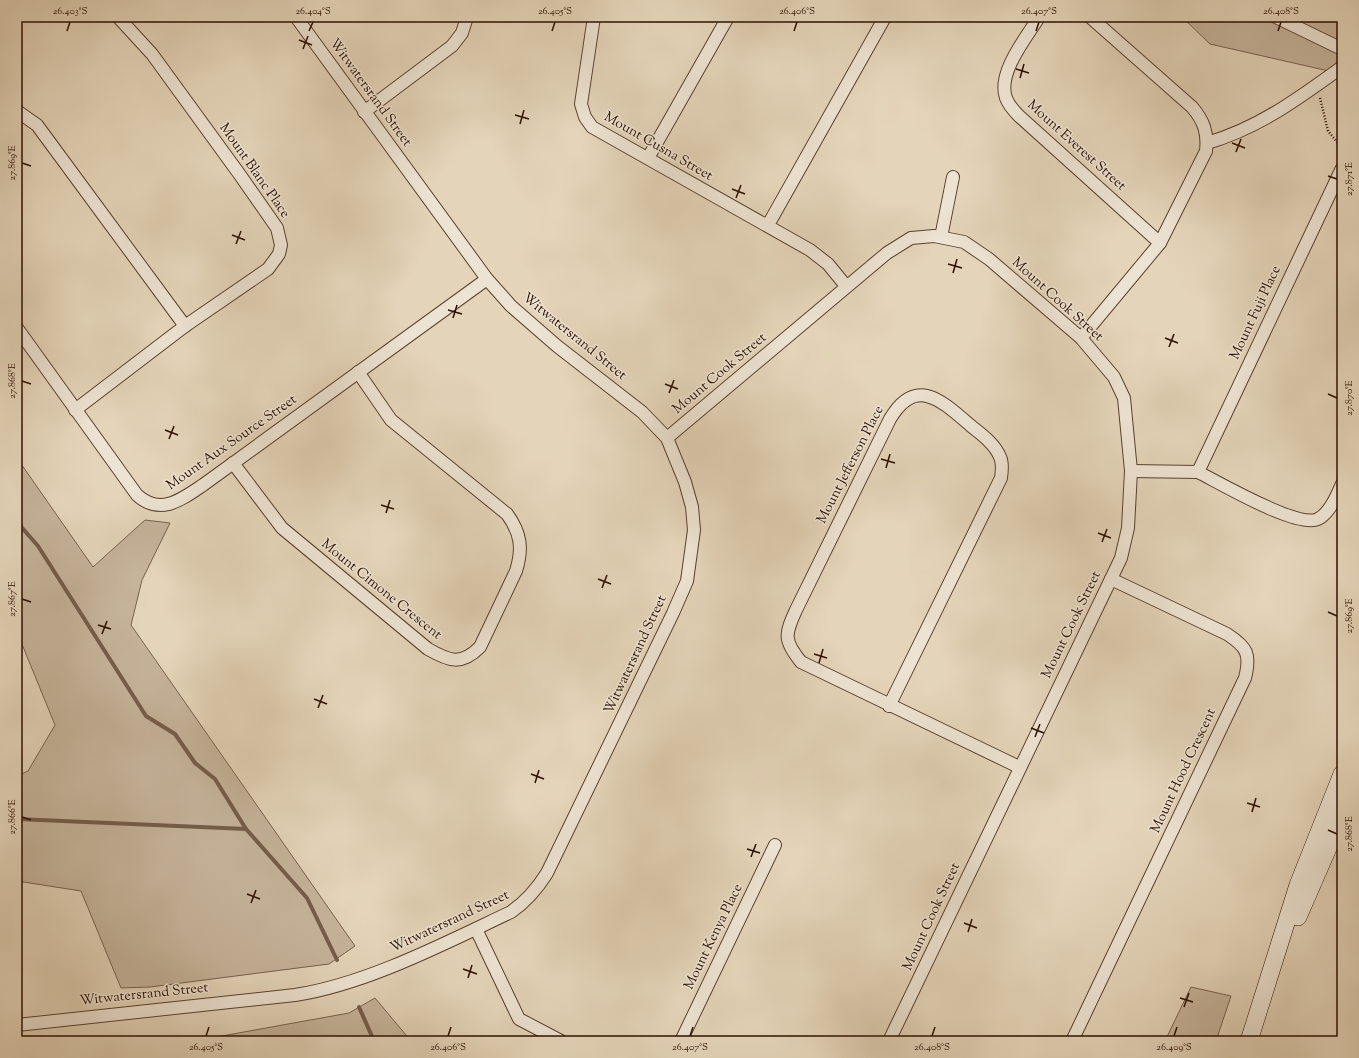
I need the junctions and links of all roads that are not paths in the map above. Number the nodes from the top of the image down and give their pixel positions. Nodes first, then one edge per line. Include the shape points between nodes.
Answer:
1 (118, 17) edge
2 (296, 17) edge
3 (466, 17) edge
4 (594, 17) edge
5 (728, 17) edge
6 (885, 17) edge
7 (1039, 17) edge
8 (1090, 17) edge
9 (1276, 17) edge
10 (1342, 49) edge
11 (1342, 67) edge
12 (17, 111) edge
13 (364, 112) junction
14 (1206, 143) junction
15 (648, 158) junction
16 (1342, 168) edge
17 (953, 178) dead end
18 (768, 225) junction
19 (941, 237) junction
20 (1160, 243) junction
21 (487, 279) junction
22 (846, 286) junction
23 (185, 326) junction
24 (17, 328) edge
25 (1081, 338) junction
26 (358, 372) junction
27 (75, 410) junction
28 (667, 438) junction
29 (233, 463) junction
30 (1131, 471) junction
31 (1198, 472) junction
32 (1342, 484) edge
33 (1111, 579) junction
34 (889, 706) junction
35 (1019, 767) junction
36 (1342, 774) edge
37 (1342, 816) edge
38 (775, 845) dead end
39 (476, 929) junction
40 (1264, 996) junction
41 (17, 1025) edge
42 (561, 1041) edge
43 (681, 1041) edge
44 (890, 1041) edge
45 (1072, 1041) edge
46 (1250, 1041) edge

1 - 23 street, Mount Blanc Place via 152,54 261,205 280,236 279,254 268,269
2 - 13 street, Witwatersrand Street
3 - 13 street via 462,33 452,46
4 - 15 street, Mount Cusna Street via 582,110 592,127
5 - 15 street
6 - 18 street
7 - 20 street, Mount Everest Street via 1011,62 1006,75 1004,90 1010,106
8 - 14 street via 1195,111 1203,123
9 - 10 street
11 - 14 street via 1293,103 1252,126 1227,138
12 - 23 street via 37,125
13 - 21 street, Witwatersrand Street
14 - 20 street via 1206,151
15 - 18 street, Mount Cusna Street
16 - 31 street, Mount Fuji Place
17 - 19 street
18 - 22 street, Mount Cusna Street via 828,264
19 - 22 street, Mount Cook Street via 911,238 887,253
19 - 25 street, Mount Cook Street via 964,242 989,259
20 - 25 street
21 - 26 street, Mount Aux Source Street
21 - 28 street, Witwatersrand Street via 512,306 557,346 642,412
22 - 28 street, Mount Cook Street
23 - 27 street, Mount Blanc Place
24 - 27 street, Mount Aux Source Street
25 - 30 street, Mount Cook Street via 1114,377 1124,398
26 - 29 street, Mount Aux Source Street
26 - 29 street, Mount Cimone Crescent via 391,420 507,514 514,523 519,537 520,558 516,571 480,648 473,655 464,659 447,659 428,649 282,528
27 - 29 street, Mount Aux Source Street via 126,481 137,495 148,503 166,505 184,498
28 - 39 street, Witwatersrand Street via 692,507 694,530 687,581 584,800 542,882 521,905
30 - 31 street
30 - 33 street, Mount Cook Street via 1128,528 1121,558
31 - 32 street via 1287,516 1308,521 1318,519 1326,513
33 - 35 street, Mount Cook Street
33 - 45 street, Mount Hood Crescent via 1242,643 1248,665 1242,685
34 - 34 street, Mount Jefferson Place via 801,662 789,645 787,630 897,407 913,396 928,395 942,401 990,442 1000,457 1001,478
34 - 35 street, Mount Jefferson Place
35 - 44 street, Mount Cook Street
36 - 40 main road via 1298,885
37 - 40 main road
38 - 43 street, Mount Kenya Place
39 - 41 street, Witwatersrand Street via 381,970 334,987 307,993
39 - 42 street via 519,1019
40 - 46 main road

